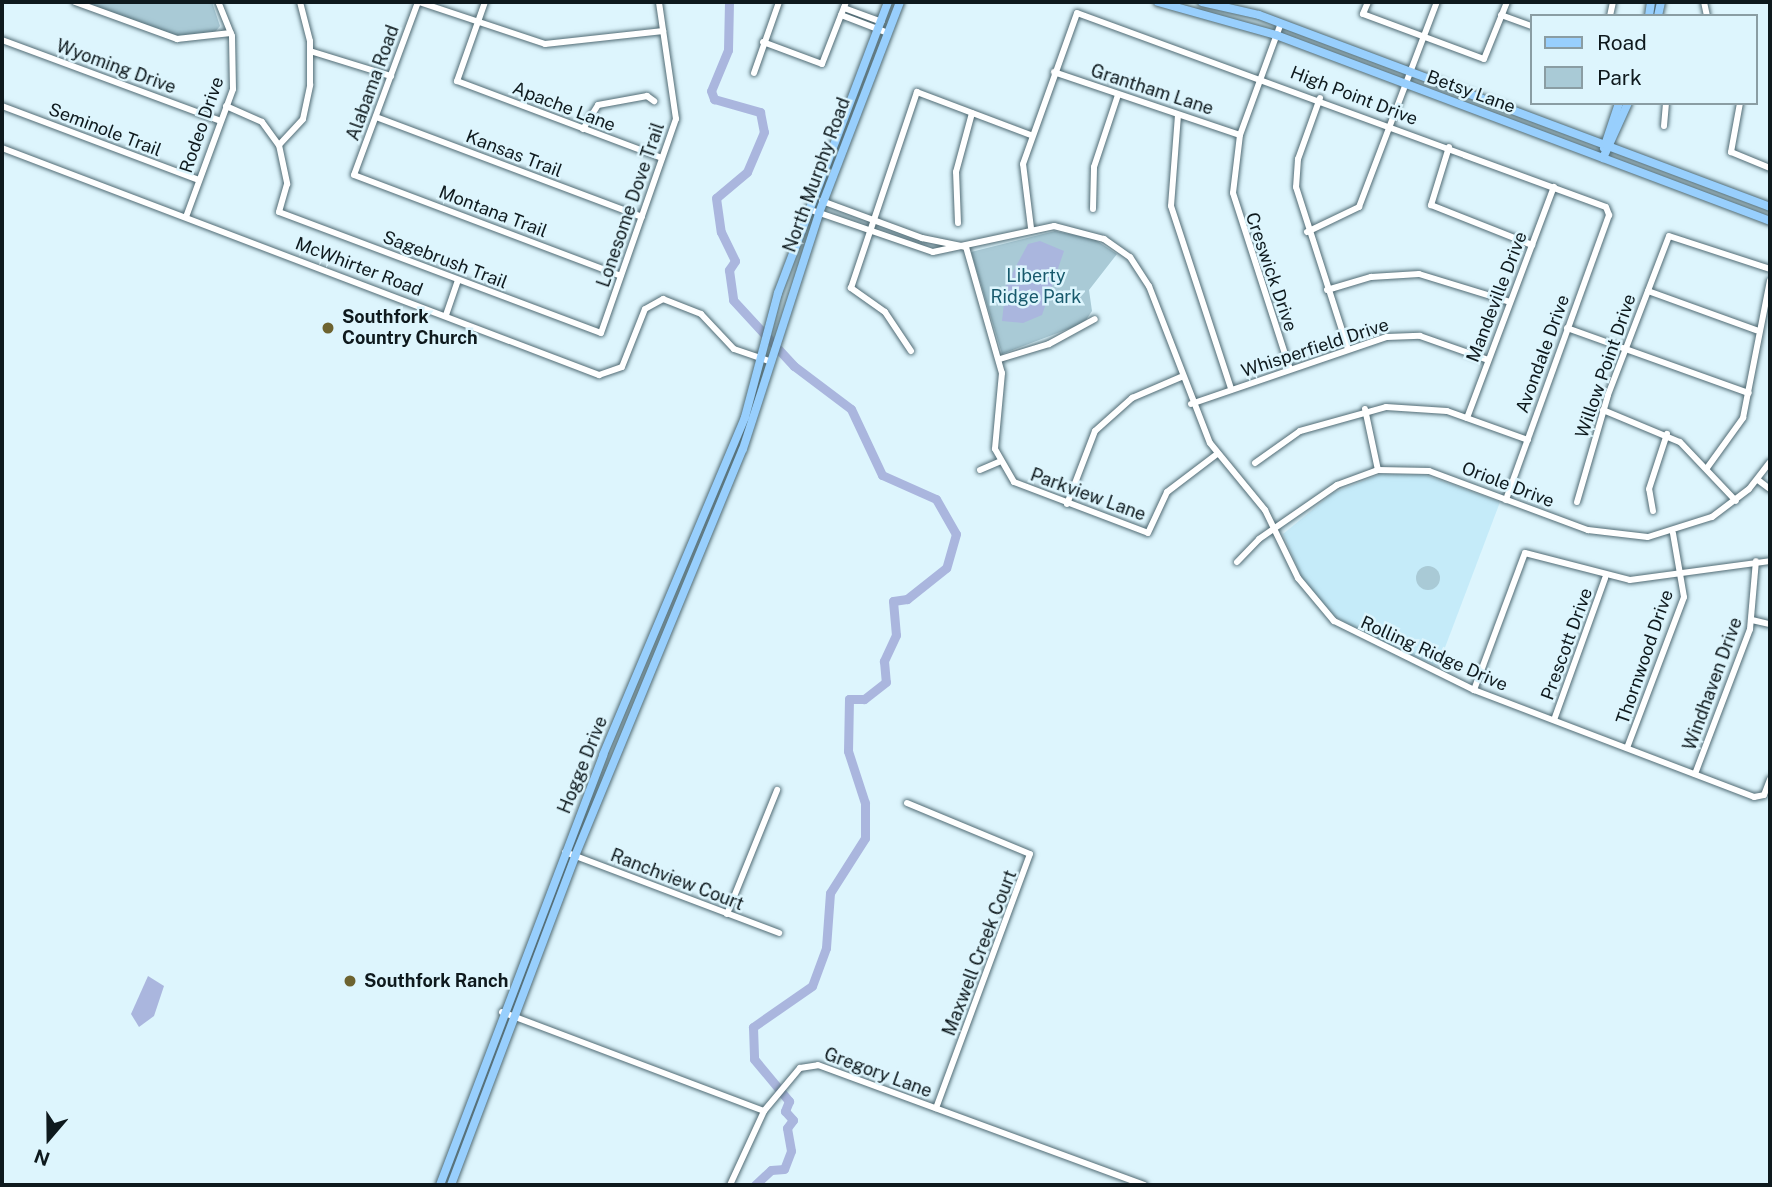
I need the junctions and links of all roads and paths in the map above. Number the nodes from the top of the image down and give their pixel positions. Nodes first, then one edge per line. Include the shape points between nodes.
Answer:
1 (75, 2) edge
2 (218, 2) edge
3 (299, 2) edge
4 (419, 2) edge
5 (485, 2) edge
6 (659, 2) edge
7 (779, 2) edge
8 (888, 2) edge
9 (900, 2) edge
10 (1162, 2) edge
11 (1202, 2) edge
12 (1368, 2) edge
13 (1437, 2) edge
14 (1507, 2) edge
15 (844, 8) edge
16 (1501, 15) junction
17 (1281, 23) junction
18 (477, 24) junction
19 (879, 25) junction
20 (1530, 25) edge
21 (889, 29) junction
22 (663, 30) junction
23 (232, 33) junction
24 (1276, 35) junction
25 (1424, 35) junction
26 (2, 40) edge
27 (763, 42) junction
28 (310, 51) junction
29 (1054, 72) junction
30 (1411, 72) junction
31 (754, 74) dead end
32 (391, 76) junction
33 (1260, 76) junction
34 (1406, 85) junction
35 (1118, 95) junction
36 (1320, 98) junction
37 (654, 101) dead end
38 (1618, 105) edge
39 (1627, 105) edge
40 (1666, 105) edge
41 (1740, 105) edge
42 (2, 106) edge
43 (226, 106) junction
44 (972, 113) junction
45 (1521, 113) junction
46 (1178, 115) junction
47 (376, 117) junction
48 (221, 121) junction
49 (1391, 125) junction
50 (1516, 125) junction
51 (1664, 126) dead end
52 (583, 129) junction
53 (1031, 135) junction
54 (1240, 135) junction
55 (279, 145) junction
56 (1607, 146) junction
57 (1449, 147) junction
58 (2, 148) edge
59 (662, 158) junction
60 (1602, 158) junction
61 (1770, 168) edge
62 (354, 175) joint
63 (199, 180) junction
64 (1554, 187) junction
65 (813, 197) junction
66 (824, 201) junction
67 (1770, 207) edge
68 (808, 209) junction
69 (1093, 209) dead end
70 (819, 213) junction
71 (186, 217) junction
72 (642, 217) junction
73 (1608, 219) joint
74 (876, 220) junction
75 (1770, 222) edge
76 (958, 223) dead end
77 (1031, 228) junction
78 (871, 232) junction
79 (1307, 232) junction
80 (1532, 244) junction
81 (966, 247) junction
82 (1770, 269) edge
83 (621, 276) junction
84 (458, 280) junction
85 (1770, 281) edge
86 (1327, 290) junction
87 (1648, 291) junction
88 (1510, 302) junction
89 (446, 315) junction
90 (1095, 319) dead end
91 (1567, 328) junction
92 (1756, 330) junction
93 (601, 333) joint
94 (1348, 349) junction
95 (911, 351) dead end
96 (1626, 351) junction
97 (772, 359) junction
98 (1000, 359) junction
99 (761, 360) junction
100 (1488, 360) junction
101 (1290, 369) junction
102 (1181, 377) junction
103 (1231, 389) junction
104 (1749, 393) junction
105 (1191, 404) junction
106 (1365, 409) junction
107 (1603, 410) junction
108 (1467, 418) junction
109 (1667, 434) junction
110 (1528, 440) junction
111 (1217, 454) junction
112 (999, 462) junction
113 (1770, 462) edge
114 (1255, 463) dead end
115 (1707, 468) junction
116 (980, 470) dead end
117 (1378, 470) junction
118 (1758, 480) junction
119 (1770, 489) edge
120 (1506, 500) junction
121 (1736, 501) junction
122 (1577, 502) dead end
123 (1067, 504) junction
124 (1653, 511) dead end
125 (1276, 529) junction
126 (1673, 533) junction
127 (1756, 561) junction
128 (1770, 561) edge
129 (1237, 562) dead end
130 (682, 568) junction
131 (692, 573) junction
132 (1684, 574) junction
133 (1605, 578) junction
134 (1752, 620) junction
135 (1770, 624) edge
136 (1474, 690) junction
137 (1554, 720) junction
138 (617, 724) junction
139 (626, 727) junction
140 (1628, 748) junction
141 (1695, 774) junction
142 (1770, 779) edge
143 (777, 790) dead end
144 (907, 803) dead end
145 (565, 852) junction
146 (575, 856) junction
147 (726, 914) junction
148 (779, 933) dead end
149 (502, 1012) junction
150 (512, 1016) junction
151 (936, 1108) junction
152 (764, 1111) junction
153 (440, 1185) edge
154 (451, 1185) edge
155 (730, 1185) edge
156 (1144, 1185) edge

1 - 23 street via 177,39
2 - 23 street, Rodeo Drive
3 - 28 street
4 - 18 street
4 - 32 street, Alabama Road
5 - 18 street
6 - 22 street, Lonesome Dove Trail
7 - 27 street
8 - 19 main road, North Murphy Road
9 - 21 main road, North Murphy Road
10 - 24 main road, Betsy Lane
11 - 17 main road, Betsy Lane
12 - 25 street via 1363,13
13 - 25 street
14 - 16 street
15 - 19 street
15 - 27 street via 822,64
16 - 20 street
16 - 25 street via 1484,59
17 - 24 street, Creswick Drive
17 - 30 main road, Betsy Lane
18 - 22 street via 571,46
18 - 52 street, Apache Lane via 457,81
19 - 21 street
19 - 65 main road, North Murphy Road
21 - 66 main road, North Murphy Road
22 - 59 street, Lonesome Dove Trail via 676,118
23 - 43 street, Rodeo Drive via 236,62
24 - 33 street, Creswick Drive
24 - 34 main road, Betsy Lane
25 - 30 street
26 - 48 street, Wyoming Drive
27 - 31 street
28 - 32 street
28 - 55 street via 303,119
29 - 33 street, High Point Drive via 1077,13
29 - 35 street, Grantham Lane
29 - 53 street
30 - 34 street
30 - 45 main road, Betsy Lane
32 - 47 street, Alabama Road
33 - 36 street, High Point Drive
33 - 54 street, Creswick Drive
34 - 49 street
34 - 50 main road, Betsy Lane
35 - 46 street, Grantham Lane
35 - 69 street via 1094,167
36 - 49 street, High Point Drive
36 - 79 street via 1296,169
37 - 52 street via 647,96 598,105
38 - 56 main road
39 - 56 main road
40 - 51 street
41 - 61 street via 1731,152
42 - 63 street, Seminole Trail
43 - 48 street, Rodeo Drive
43 - 55 street via 262,122
44 - 53 street
44 - 74 street via 917,92
44 - 76 street via 956,172
45 - 50 main road
45 - 56 main road, Betsy Lane
46 - 54 street, Grantham Lane
46 - 103 street via 1171,206
47 - 62 street, Alabama Road
47 - 72 street, Kansas Trail
48 - 63 street, Rodeo Drive
49 - 57 street, High Point Drive
49 - 79 street via 1359,207
50 - 60 main road, Betsy Lane
52 - 59 street, Apache Lane
53 - 77 street via 1023,183
54 - 101 street, Creswick Drive via 1234,172 1237,220
55 - 84 street, Sagebrush Trail via 286,184 279,212
56 - 60 main road
56 - 67 main road, Betsy Lane
57 - 64 street, High Point Drive
57 - 80 street via 1431,195 1437,209
58 - 71 street, McWhirter Road
59 - 72 street, Lonesome Dove Trail
60 - 75 main road, Betsy Lane
62 - 83 street, Montana Trail
63 - 71 street, Rodeo Drive
64 - 73 street, High Point Drive via 1606,206
64 - 80 street, Mandeville Drive
65 - 66 street
65 - 68 main road, North Murphy Road
66 - 70 main road, North Murphy Road
66 - 74 street
68 - 70 street, Rolling Ridge Drive
68 - 99 main road, North Murphy Road
70 - 78 street, Rolling Ridge Drive
70 - 97 main road, North Murphy Road
71 - 89 street, McWhirter Road
72 - 83 street, Lonesome Dove Trail
73 - 91 street, Avondale Drive
74 - 78 street
74 - 81 street
77 - 81 street, Rolling Ridge Drive
77 - 102 street, Rolling Ridge Drive via 1076,229 1130,257 1149,286
78 - 81 street, Rolling Ridge Drive via 933,252
78 - 95 street via 851,288 885,312
79 - 86 street
80 - 88 street, Mandeville Drive
81 - 98 street
82 - 87 street, Willow Point Drive via 1677,234 1667,241
83 - 93 street, Lonesome Dove Trail
84 - 89 street
84 - 93 street, Sagebrush Trail
85 - 92 street
86 - 88 street via 1371,277 1419,274
86 - 94 street
87 - 92 street
87 - 96 street, Willow Point Drive
88 - 100 street, Mandeville Drive
89 - 99 street, McWhirter Road via 607,376 624,364 645,309 666,300 701,314 731,347
90 - 98 street via 1049,344
91 - 96 street
91 - 110 street, Avondale Drive
92 - 104 street
94 - 100 street, Whisperfield Drive via 1414,335
94 - 101 street, Whisperfield Drive
96 - 104 street
96 - 107 street, Willow Point Drive
97 - 99 street, McWhirter Road
97 - 131 main road, Hogge Drive
98 - 112 street
99 - 130 main road, Hogge Drive via 745,416
100 - 108 street, Mandeville Drive
101 - 103 street, Whisperfield Drive
102 - 105 street, Rolling Ridge Drive
102 - 123 street via 1132,398 1095,431
103 - 105 street, Whisperfield Drive
104 - 115 street via 1734,438
105 - 111 street, Rolling Ridge Drive
106 - 108 street via 1412,406
106 - 114 street via 1300,431
106 - 117 street
107 - 109 street
107 - 122 street, Willow Point Drive
108 - 110 street
109 - 115 street
109 - 124 street via 1649,489
110 - 120 street, Avondale Drive
111 - 123 street, Parkview Lane via 1167,492 1148,533
111 - 125 street, Rolling Ridge Drive
112 - 116 street
112 - 123 street, Parkview Lane via 1014,482
113 - 118 street, Oriole Drive
115 - 121 street
117 - 120 street, Oriole Drive via 1423,470
117 - 125 street, Oriole Drive via 1337,485
118 - 119 street
118 - 121 street, Oriole Drive
120 - 126 street, Oriole Drive via 1598,533
121 - 126 street, Oriole Drive
125 - 129 street, Oriole Drive
125 - 136 street, Rolling Ridge Drive via 1298,578 1334,621
126 - 132 street, Thornwood Drive
127 - 128 street
127 - 132 street
127 - 134 street, Windhaven Drive
130 - 131 main road
130 - 138 main road, Hogge Drive
131 - 139 main road, Hogge Drive
132 - 133 street
132 - 140 street, Thornwood Drive via 1681,607
133 - 136 street via 1525,553
133 - 137 street, Prescott Drive
134 - 135 street
134 - 141 street, Windhaven Drive
136 - 137 street, Rolling Ridge Drive
137 - 140 street, Rolling Ridge Drive
138 - 139 main road
138 - 145 main road, Hogge Drive
139 - 146 main road, Hogge Drive
140 - 141 street, Rolling Ridge Drive
141 - 142 street, Rolling Ridge Drive via 1757,798
143 - 147 street
144 - 151 street, Maxwell Creek Court via 1030,853
145 - 146 street, Ranchview Court
145 - 149 main road, Hogge Drive
146 - 147 street, Ranchview Court
146 - 150 main road, Hogge Drive
147 - 148 street, Ranchview Court
149 - 150 street
149 - 153 main road, Hogge Drive
150 - 152 street
150 - 154 main road, Hogge Drive
151 - 152 street, Gregory Lane via 811,1064 800,1068 783,1095
151 - 156 street, Gregory Lane
152 - 155 street

